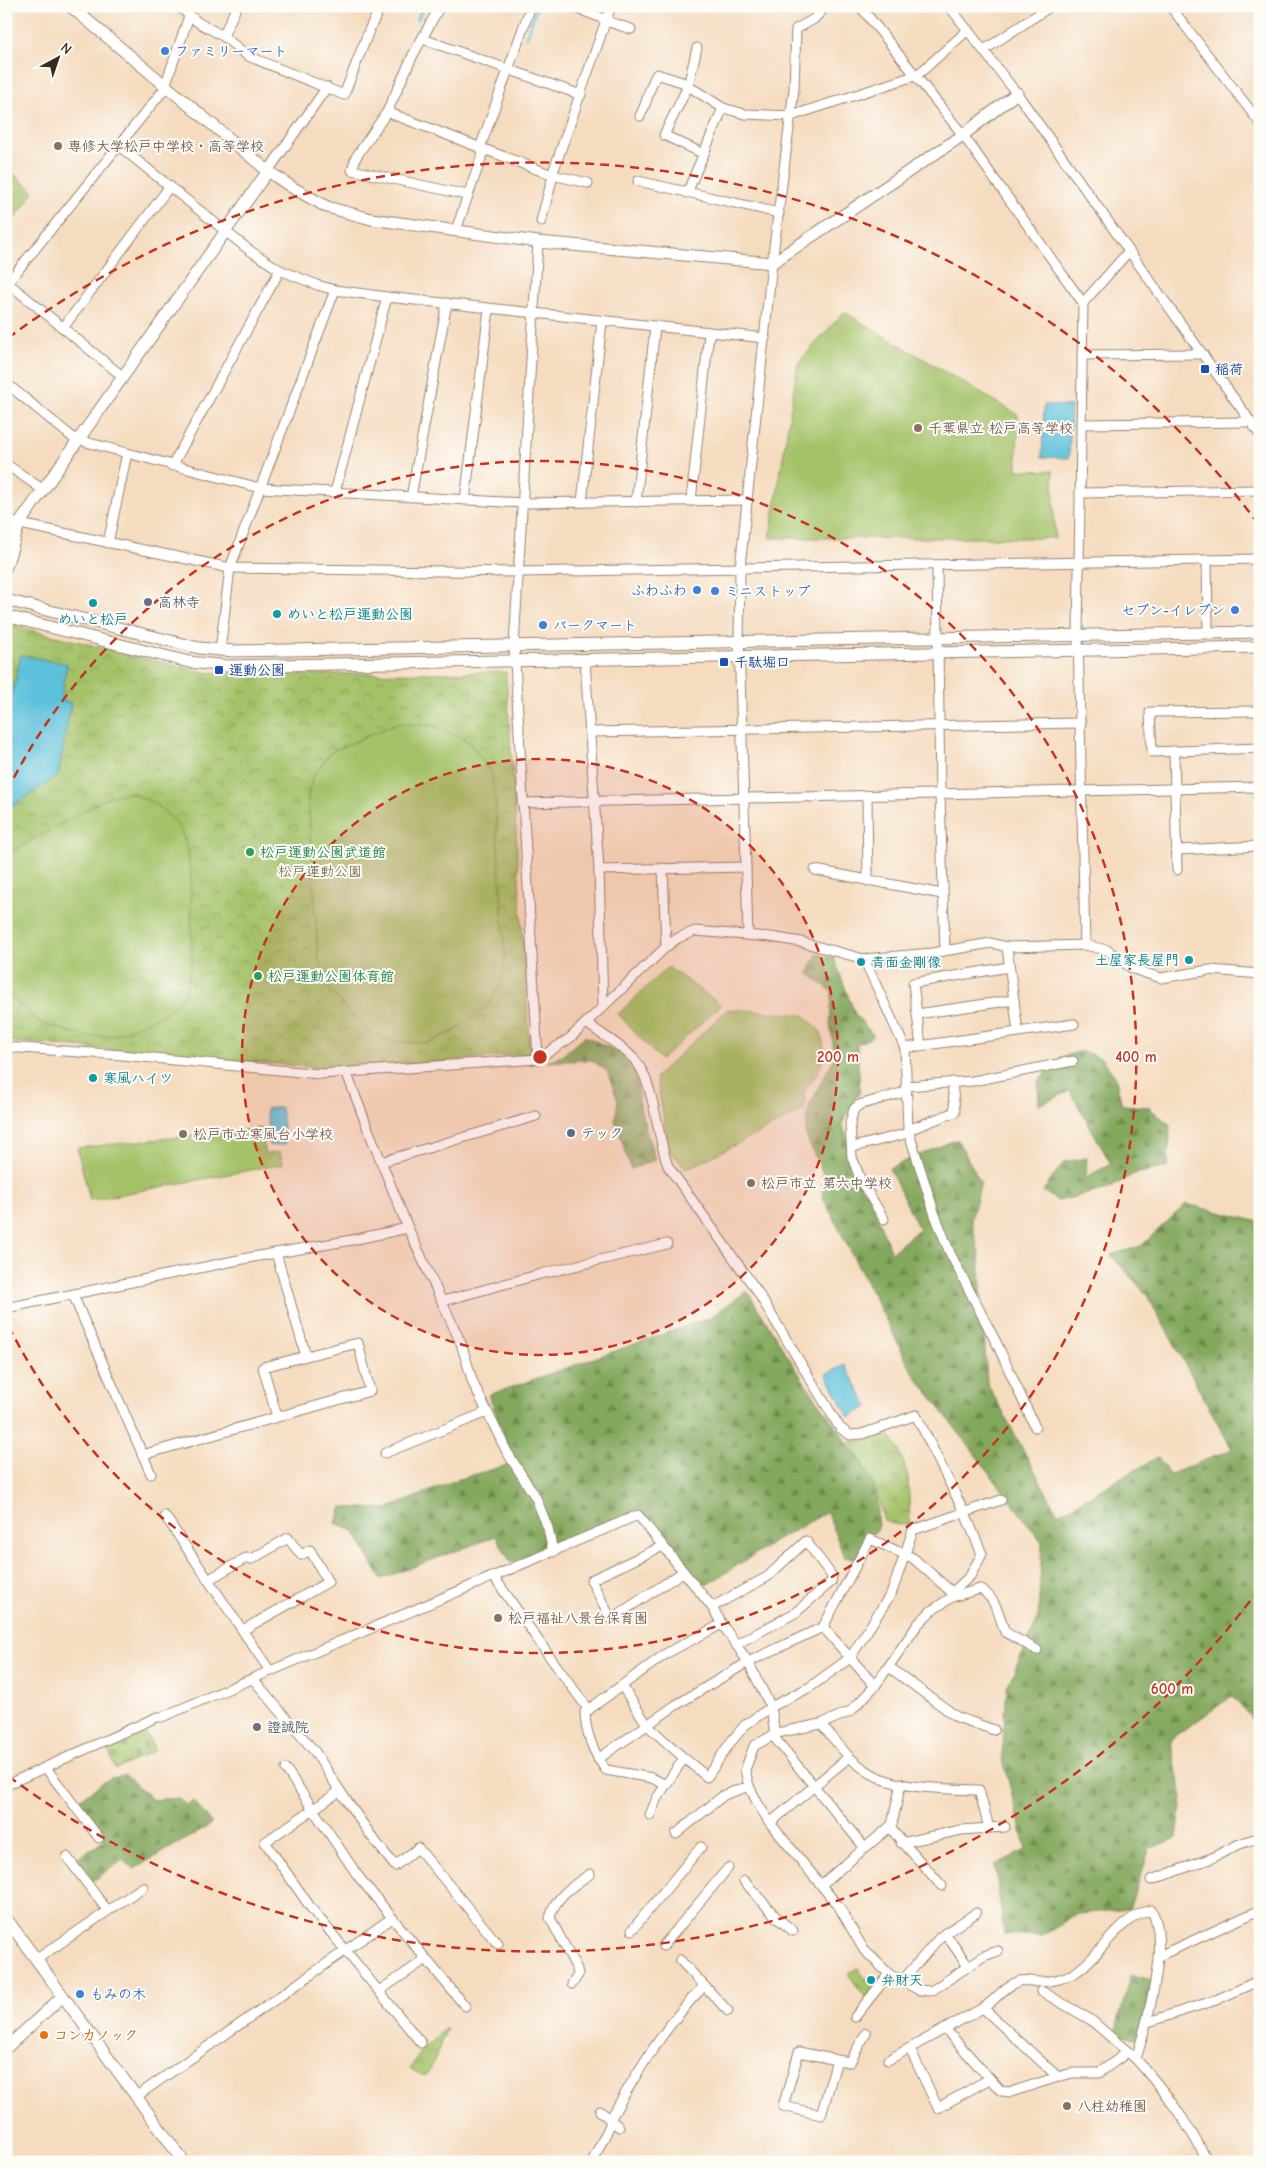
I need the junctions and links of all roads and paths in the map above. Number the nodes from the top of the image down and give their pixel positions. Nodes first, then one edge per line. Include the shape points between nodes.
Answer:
1 (70, 6) edge
2 (178, 6) edge
3 (237, 6) edge
4 (382, 6) edge
5 (440, 6) edge
6 (531, 6) edge
7 (571, 6) edge
8 (611, 6) edge
9 (826, 6) edge
10 (860, 6) edge
11 (950, 6) edge
12 (1051, 6) edge
13 (1170, 6) edge
14 (189, 16) junction
15 (606, 20) junction
16 (631, 29) dead end
17 (968, 30) junction
18 (223, 36) junction
19 (423, 39) junction
20 (697, 48) dead end
21 (984, 50) junction
22 (509, 70) junction
23 (914, 76) junction
24 (166, 86) junction
25 (688, 86) junction
26 (328, 87) junction
27 (1016, 93) junction
28 (581, 95) junction
29 (723, 108) junction
30 (387, 112) junction
31 (640, 116) dead end
32 (791, 116) junction
33 (1260, 123) edge
34 (963, 135) junction
35 (119, 146) junction
36 (482, 149) junction
37 (704, 154) junction
38 (268, 171) junction
39 (553, 176) junction
40 (638, 181) dead end
41 (588, 183) dead end
42 (170, 186) junction
43 (687, 193) junction
44 (467, 195) junction
45 (779, 213) junction
46 (541, 222) dead end
47 (456, 230) junction
48 (225, 231) junction
49 (538, 242) junction
50 (1129, 250) junction
51 (772, 263) junction
52 (280, 270) junction
53 (7, 284) edge
54 (335, 290) junction
55 (387, 297) junction
56 (1083, 302) junction
57 (447, 304) junction
58 (489, 309) junction
59 (534, 313) junction
60 (602, 322) junction
61 (655, 327) junction
62 (63, 328) junction
63 (709, 333) junction
64 (765, 338) junction
65 (1082, 354) junction
66 (1203, 354) junction
67 (122, 376) junction
68 (6, 383) edge
69 (1250, 422) junction
70 (1081, 424) junction
71 (1260, 435) edge
72 (78, 439) junction
73 (127, 453) junction
74 (6, 464) edge
75 (172, 466) junction
76 (260, 488) junction
77 (43, 490) junction
78 (1260, 490) edge
79 (335, 492) junction
80 (1080, 493) junction
81 (411, 497) junction
82 (465, 500) junction
83 (748, 500) junction
84 (691, 501) junction
85 (582, 502) junction
86 (636, 502) junction
87 (522, 503) junction
88 (6, 521) edge
89 (19, 524) junction
90 (108, 543) junction
91 (1260, 559) edge
92 (1207, 560) junction
93 (1079, 563) junction
94 (937, 565) junction
95 (6, 567) edge
96 (230, 568) junction
97 (740, 568) junction
98 (518, 572) junction
99 (6, 600) edge
100 (6, 616) edge
101 (1260, 632) edge
102 (1206, 633) junction
103 (1078, 634) junction
104 (938, 637) junction
105 (739, 641) junction
106 (514, 645) junction
107 (1260, 647) edge
108 (1204, 648) junction
109 (220, 650) junction
110 (283, 650) junction
111 (1079, 651) junction
112 (937, 652) junction
113 (739, 657) junction
114 (585, 660) junction
115 (514, 661) junction
116 (284, 666) junction
117 (1260, 711) edge
118 (1081, 723) junction
119 (939, 725) junction
120 (742, 729) junction
121 (590, 732) junction
122 (1260, 748) edge
123 (1174, 751) junction
124 (1259, 787) edge
125 (1176, 789) junction
126 (1082, 791) junction
127 (940, 795) junction
128 (867, 796) junction
129 (744, 798) junction
130 (594, 802) junction
131 (522, 803) junction
132 (1260, 841) edge
133 (1260, 846) edge
134 (1177, 850) junction
135 (663, 868) junction
136 (748, 869) junction
137 (599, 870) junction
138 (815, 870) dead end
139 (1177, 870) dead end
140 (868, 881) junction
141 (942, 894) junction
142 (748, 934) junction
143 (1085, 945) junction
144 (666, 947) junction
145 (1007, 947) junction
146 (944, 950) junction
147 (864, 959) junction
148 (1009, 967) junction
149 (1260, 974) edge
150 (1014, 1000) junction
151 (603, 1005) junction
152 (917, 1014) junction
153 (587, 1023) junction
154 (1074, 1024) dead end
155 (1018, 1032) junction
156 (921, 1046) junction
157 (6, 1048) edge
158 (905, 1048) junction
159 (538, 1059) junction
160 (1073, 1061) dead end
161 (347, 1074) junction
162 (952, 1082) junction
163 (906, 1089) junction
164 (536, 1116) dead end
165 (908, 1132) junction
166 (853, 1147) junction
167 (381, 1162) junction
168 (884, 1219) dead end
169 (408, 1228) junction
170 (667, 1244) dead end
171 (276, 1253) junction
172 (73, 1295) junction
173 (443, 1301) junction
174 (6, 1308) edge
175 (306, 1356) junction
176 (487, 1412) junction
177 (277, 1417) junction
178 (1035, 1427) dead end
179 (385, 1453) dead end
180 (142, 1455) junction
181 (151, 1474) dead end
182 (1001, 1500) dead end
183 (964, 1512) junction
184 (165, 1516) dead end
185 (663, 1546) junction
186 (554, 1552) junction
187 (905, 1554) junction
188 (683, 1572) junction
189 (832, 1576) junction
190 (494, 1577) junction
191 (208, 1580) junction
192 (846, 1582) junction
193 (953, 1595) junction
194 (712, 1607) junction
195 (722, 1624) junction
196 (823, 1627) junction
197 (242, 1630) junction
198 (737, 1644) junction
199 (1037, 1650) dead end
200 (850, 1658) junction
201 (748, 1662) junction
202 (889, 1667) junction
203 (270, 1671) junction
204 (253, 1680) junction
205 (622, 1686) junction
206 (875, 1686) junction
207 (771, 1707) junction
208 (589, 1710) junction
209 (821, 1724) junction
210 (648, 1726) junction
211 (994, 1730) dead end
212 (774, 1735) junction
213 (848, 1757) junction
214 (684, 1758) junction
215 (598, 1759) junction
216 (46, 1768) junction
217 (286, 1769) dead end
218 (900, 1783) junction
219 (6, 1785) edge
220 (666, 1785) junction
221 (750, 1786) junction
222 (815, 1786) junction
223 (340, 1791) junction
224 (312, 1809) junction
225 (650, 1815) dead end
226 (770, 1823) junction
227 (889, 1827) junction
228 (1005, 1827) dead end
229 (988, 1828) junction
230 (676, 1834) dead end
231 (1260, 1837) edge
232 (99, 1838) dead end
233 (901, 1843) junction
234 (701, 1847) dead end
235 (864, 1847) junction
236 (67, 1857) dead end
237 (728, 1868) dead end
238 (590, 1874) dead end
239 (1151, 1880) dead end
240 (744, 1881) dead end
241 (821, 1886) junction
242 (942, 1886) dead end
243 (143, 1887) dead end
244 (107, 1910) junction
245 (1260, 1910) edge
246 (976, 1912) dead end
247 (6, 1918) edge
248 (392, 1918) junction
249 (632, 1930) dead end
250 (792, 1931) dead end
251 (945, 1933) junction
252 (498, 1944) dead end
253 (663, 1946) dead end
254 (346, 1950) junction
255 (998, 1951) dead end
256 (1158, 1956) junction
257 (37, 1959) junction
258 (426, 1959) junction
259 (680, 1960) dead end
260 (968, 1966) junction
261 (889, 1974) junction
262 (1260, 1980) edge
263 (902, 1981) junction
264 (572, 1984) dead end
265 (704, 1986) junction
266 (379, 1991) junction
267 (1041, 1991) dead end
268 (63, 1996) junction
269 (465, 2006) dead end
270 (983, 2008) junction
271 (728, 2011) dead end
272 (855, 2017) dead end
273 (1148, 2022) junction
274 (946, 2030) junction
275 (866, 2033) dead end
276 (422, 2043) dead end
277 (6, 2048) edge
278 (910, 2049) junction
279 (1126, 2050) junction
280 (1136, 2059) junction
281 (837, 2060) junction
282 (888, 2060) dead end
283 (1058, 2078) junction
284 (989, 2079) junction
285 (137, 2096) junction
286 (600, 2111) dead end
287 (610, 2120) junction
288 (619, 2127) dead end
289 (184, 2162) edge
290 (592, 2162) edge
291 (1208, 2162) edge

1 - 24 street
2 - 14 street
3 - 18 street
4 - 26 street via 344,96
5 - 19 street
6 - 22 street
7 - 15 street
8 - 15 street
9 - 32 street via 814,19 796,29
10 - 23 street
11 - 17 street
12 - 21 street
13 - 33 street
14 - 18 street
14 - 24 street
15 - 16 street
15 - 28 street
17 - 21 street
17 - 23 street
18 - 26 street via 248,56
19 - 22 street
19 - 30 street
20 - 25 street
21 - 27 street
22 - 28 street
22 - 36 street
23 - 32 street
23 - 34 street
24 - 35 street
24 - 38 street
25 - 29 street
25 - 31 street via 657,74
25 - 37 street via 664,136
26 - 38 street
27 - 34 street
27 - 50 street
28 - 39 street
29 - 32 street via 745,114
29 - 37 street
30 - 36 street
30 - 44 street via 356,157 352,170
32 - 45 street
34 - 51 street
34 - 56 street
35 - 42 street
35 - 53 street
36 - 39 street
36 - 44 street
37 - 43 street
38 - 47 street via 306,196 337,210 371,219
38 - 48 street
39 - 41 street
39 - 46 street
40 - 43 street
42 - 48 street
42 - 62 street
43 - 45 street
44 - 47 street
45 - 51 street
47 - 49 street
48 - 52 street
48 - 67 street
49 - 51 street
49 - 59 street
50 - 56 street
50 - 66 street
51 - 64 street
52 - 54 street
52 - 75 street
53 - 62 street
54 - 55 street
54 - 76 street
55 - 57 street
55 - 79 street
56 - 65 street
57 - 58 street
57 - 81 street
58 - 59 street
58 - 82 street
59 - 60 street
59 - 87 street
60 - 61 street
60 - 85 street
61 - 63 street
61 - 86 street
62 - 67 street
63 - 64 street
63 - 84 street
64 - 83 street
65 - 66 street
65 - 70 street
66 - 69 street
67 - 72 street
68 - 72 street
69 - 70 street
69 - 71 street
70 - 80 street
72 - 73 street
72 - 77 street
73 - 75 street
73 - 90 street
74 - 77 street
75 - 76 street
76 - 79 street
76 - 96 street
77 - 89 street
78 - 80 street
79 - 81 street
80 - 93 street
81 - 82 street
82 - 87 street
83 - 84 street
83 - 97 street
84 - 86 street
85 - 86 street
85 - 87 street
87 - 98 street
88 - 89 street
89 - 90 street
89 - 95 street
90 - 96 street
91 - 92 street
92 - 93 street
92 - 102 street
93 - 94 street
93 - 103 street
94 - 97 street
94 - 104 street
96 - 98 street
96 - 109 street
97 - 98 street
97 - 105 street
98 - 106 street
99 - 109 street via 199,648
100 - 116 street via 189,662
101 - 102 street
102 - 103 street
102 - 108 street
103 - 104 street
103 - 111 street
104 - 105 street
104 - 112 street
105 - 106 street
105 - 113 street
106 - 110 street
106 - 115 street
107 - 108 street
108 - 111 street
109 - 110 street
110 - 116 street
111 - 112 street
111 - 118 street
112 - 113 street
112 - 119 street
113 - 114 street
113 - 120 street
114 - 115 street
114 - 121 street
115 - 116 street
115 - 131 street
117 - 123 street via 1150,712 1152,752
118 - 119 street
118 - 126 street
119 - 120 street
119 - 127 street
120 - 121 street
120 - 129 street
121 - 130 street
122 - 123 street
123 - 125 street
124 - 125 street
124 - 132 street
125 - 126 street
125 - 134 street
126 - 127 street
126 - 143 street
127 - 128 street
127 - 141 street
128 - 129 street
128 - 140 street
129 - 130 street
129 - 136 street
130 - 131 street
130 - 137 street
131 - 159 street
133 - 134 street
134 - 139 street
135 - 136 street
135 - 137 street
135 - 144 street
136 - 142 street
137 - 151 street
138 - 140 street
140 - 141 street
141 - 146 street
142 - 144 street via 695,931
142 - 147 street via 801,942
143 - 145 street
143 - 149 street via 1107,950 1133,969 1161,978 1210,970
144 - 151 street
145 - 146 street via 991,943
145 - 148 street
146 - 147 street
147 - 158 street
148 - 150 street
148 - 152 street via 915,981 912,986
150 - 152 street
150 - 155 street
151 - 153 street
152 - 156 street
153 - 159 street via 559,1048
153 - 183 street via 634,1058 641,1069 668,1166 757,1291 840,1428 850,1435 862,1434 916,1415
154 - 155 street
155 - 156 street
156 - 158 street
157 - 161 street
158 - 163 street
159 - 161 street
160 - 162 street via 1019,1073
161 - 167 street
162 - 163 street
162 - 165 street via 955,1112
163 - 165 street
163 - 166 street via 859,1105 854,1110 850,1123
164 - 167 street
165 - 166 street
165 - 178 street via 950,1253
166 - 168 street via 852,1157 858,1176
167 - 169 street
169 - 171 street
169 - 173 street
170 - 173 street
171 - 172 street
171 - 175 street
172 - 174 street
172 - 180 street
173 - 176 street
175 - 177 street via 263,1366
175 - 177 street via 358,1344 370,1391
176 - 179 street
176 - 186 street via 536,1498
177 - 180 street
180 - 181 street
182 - 183 street
183 - 187 street via 913,1530
183 - 193 street via 982,1554 970,1576
184 - 191 street
185 - 186 street via 638,1515
185 - 188 street
185 - 188 street via 590,1580 611,1619
186 - 190 street
187 - 192 street via 870,1539
187 - 193 street
187 - 200 street via 892,1592
188 - 194 street
189 - 192 street
189 - 194 street via 806,1541 767,1578
189 - 198 street via 831,1582 801,1609
190 - 203 street
190 - 208 street
191 - 197 street
191 - 197 street via 288,1538 301,1555 310,1550 328,1582
192 - 196 street
193 - 199 street via 980,1589 989,1594 1004,1632
193 - 202 street via 918,1624
194 - 195 street
195 - 198 street
195 - 205 street via 667,1653
196 - 200 street
196 - 201 street
197 - 203 street
198 - 201 street
200 - 206 street
200 - 207 street via 810,1687
201 - 207 street
201 - 210 street
202 - 206 street
202 - 211 street via 957,1717
203 - 204 street
204 - 216 street via 157,1718
204 - 223 street via 315,1752
205 - 208 street
205 - 210 street
206 - 209 street via 851,1711
207 - 212 street
207 - 214 street via 744,1725 707,1777
208 - 215 street via 585,1725
209 - 212 street
209 - 213 street
210 - 214 street
210 - 215 street
212 - 221 street via 754,1746 745,1770
212 - 222 street
213 - 218 street via 880,1778
213 - 222 street
214 - 220 street
215 - 220 street via 606,1770 652,1778
216 - 219 street
216 - 232 street
217 - 224 street
218 - 227 street
218 - 229 street via 979,1790
220 - 225 street
221 - 226 street
221 - 230 street via 724,1795
222 - 226 street
222 - 235 street
223 - 224 street
223 - 252 street via 395,1866 418,1848
224 - 248 street via 358,1876
224 - 254 street via 265,1842 311,1908
226 - 241 street
227 - 233 street
227 - 235 street
228 - 229 street
229 - 233 street via 961,1830
231 - 239 street
233 - 242 street
234 - 249 street
235 - 241 street
236 - 244 street
237 - 253 street
238 - 264 street via 564,1892 550,1918 577,1969 578,1975
240 - 250 street
241 - 261 street via 840,1907 864,1950
243 - 244 street
244 - 257 street
245 - 256 street
246 - 251 street
247 - 257 street
248 - 254 street
248 - 258 street
251 - 260 street
251 - 263 street
254 - 266 street
254 - 285 street
255 - 260 street
256 - 270 street via 1156,1924 1151,1910 1140,1913 1122,1926 1074,1974 1050,1981 1020,1981
256 - 273 street
257 - 268 street
258 - 266 street
258 - 269 street
259 - 265 street
260 - 263 street via 931,1991 919,1990
261 - 263 street
261 - 272 street
262 - 273 street via 1216,2000
265 - 271 street
265 - 287 street via 687,2003 645,2059
266 - 276 street
267 - 279 street via 1092,2020
268 - 277 street
268 - 285 street
270 - 274 street
270 - 283 street
273 - 280 street
274 - 278 street
274 - 284 street
275 - 281 street via 850,2062
278 - 282 street
278 - 284 street via 938,2108
279 - 280 street
279 - 283 street via 1121,2058 1099,2073 1072,2073
280 - 291 street via 1189,2125
281 - 281 street via 821,2115 783,2106 799,2052
283 - 284 street via 1010,2092 1001,2091
285 - 289 street
286 - 287 street
287 - 288 street
287 - 290 street

